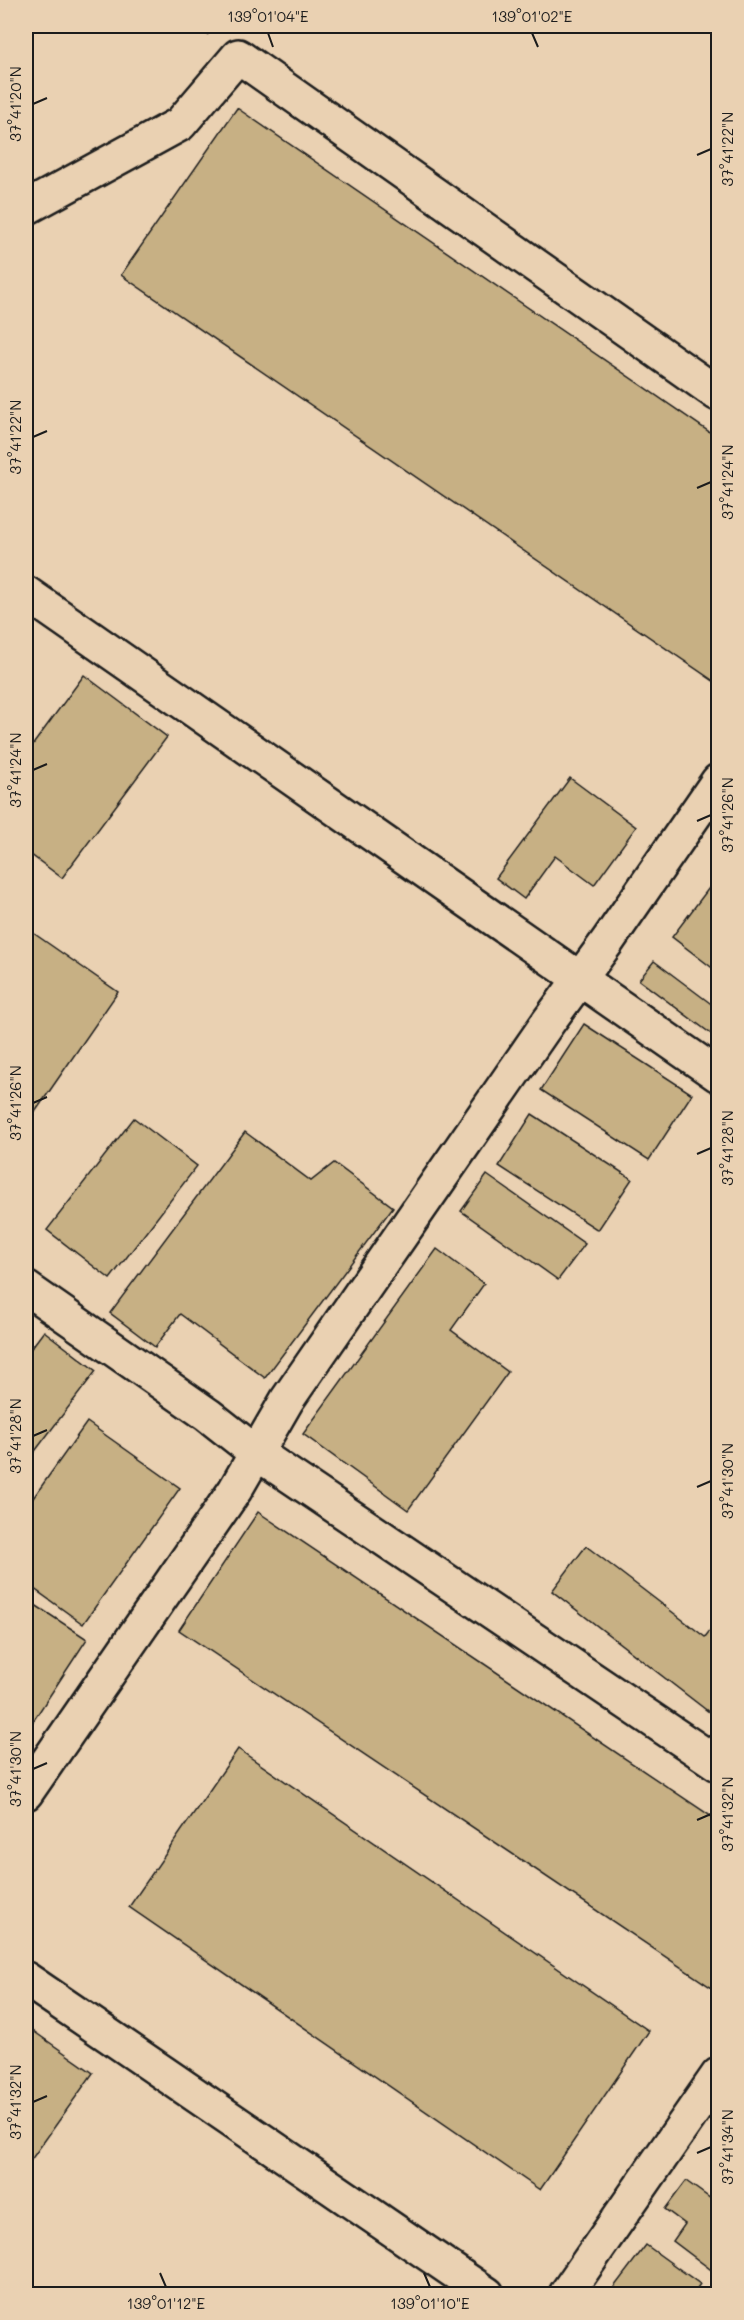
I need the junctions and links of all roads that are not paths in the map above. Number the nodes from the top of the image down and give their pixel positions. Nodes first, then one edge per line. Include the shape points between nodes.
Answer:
1 (26, 208) edge
2 (718, 394) edge
3 (27, 598) edge
4 (718, 781) edge
5 (580, 977) junction
6 (718, 1075) edge
7 (26, 1288) edge
8 (255, 1452) junction
9 (718, 1764) edge
10 (26, 1793) edge
11 (26, 1979) edge
12 (718, 2075) edge
13 (487, 2295) edge
14 (566, 2295) edge

1 - 2 street via 180,124 238,56
3 - 5 street
4 - 5 street
5 - 6 street
5 - 8 street
7 - 8 street
8 - 9 street
8 - 10 street via 235,1490
11 - 13 street
12 - 14 street

